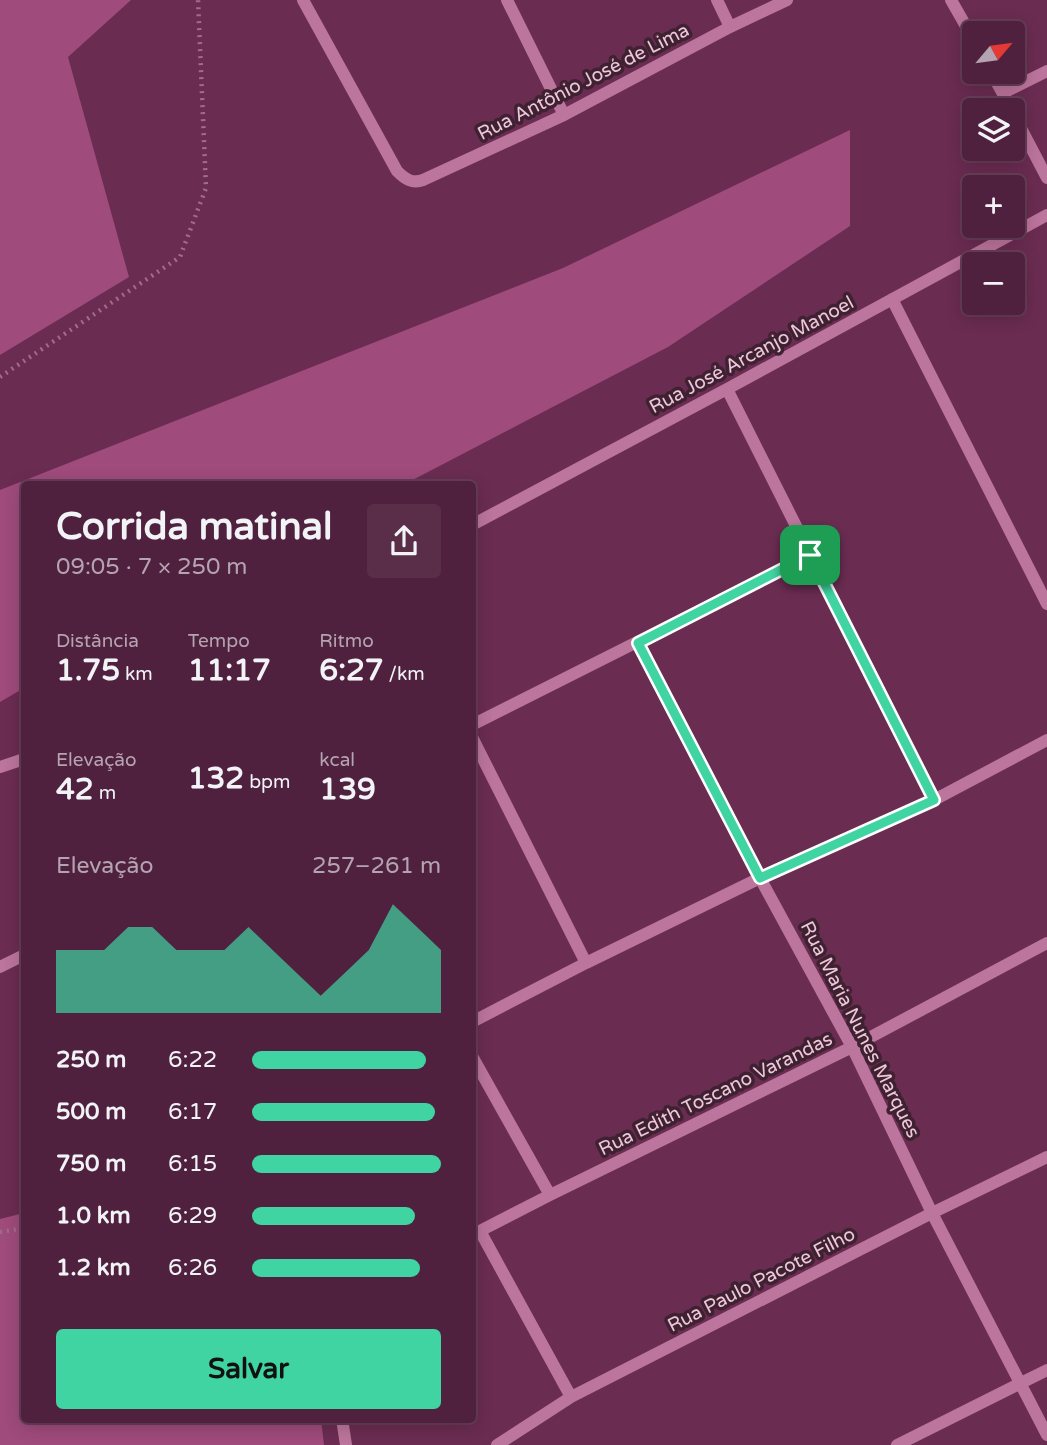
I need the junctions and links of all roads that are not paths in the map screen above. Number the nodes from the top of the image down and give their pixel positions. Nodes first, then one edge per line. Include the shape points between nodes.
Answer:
1 (303, 0) edge
2 (507, 0) edge
3 (717, 0) edge
4 (787, 0) edge
5 (951, 0) edge
6 (963, 21) edge
7 (730, 27) junction
8 (1047, 71) edge
9 (998, 84) edge
10 (1003, 93) junction
11 (1005, 98) edge
12 (564, 115) junction
13 (1025, 137) edge
14 (1047, 178) edge
15 (1047, 215) edge
16 (892, 299) junction
17 (727, 389) junction
18 (476, 523) edge
19 (810, 555) junction
20 (1047, 604) edge
21 (638, 643) junction
22 (476, 723) edge
23 (1047, 740) edge
24 (476, 745) edge
25 (21, 760) edge
26 (0, 767) edge
27 (934, 800) junction
28 (760, 878) junction
29 (1047, 943) edge
30 (21, 956) edge
31 (586, 963) junction
32 (0, 967) edge
33 (476, 1020) edge
34 (852, 1047) junction
35 (476, 1063) edge
36 (1047, 1157) edge
37 (550, 1195) junction
38 (932, 1213) junction
39 (476, 1233) edge
40 (1047, 1370) edge
41 (1019, 1384) junction
42 (571, 1397) junction
43 (343, 1423) edge
44 (1047, 1434) edge
45 (512, 1441) edge
46 (346, 1445) edge
47 (497, 1445) edge
48 (897, 1445) edge

1 - 12 street, Rua Antônio José de Lima via 397,172 407,180 418,182
2 - 12 street
3 - 7 street
4 - 7 street, Rua Antônio José de Lima
5 - 6 street
7 - 12 street, Rua Antônio José de Lima
8 - 10 street
9 - 10 street
10 - 11 street
13 - 14 street
15 - 16 street, Rua José Arcanjo Manoel
16 - 17 street, Rua José Arcanjo Manoel
16 - 20 street
17 - 18 street, Rua José Arcanjo Manoel
17 - 19 street
19 - 21 street
19 - 27 street
21 - 22 street
21 - 28 street, Rua Maria Nunes Marques
23 - 27 street
24 - 31 street
25 - 26 street
27 - 28 street
28 - 31 street
28 - 34 street, Rua Maria Nunes Marques
29 - 34 street, Rua Edith Toscano Varandas
30 - 32 street
31 - 33 street
34 - 37 street, Rua Edith Toscano Varandas
34 - 38 street, Rua Maria Nunes Marques
35 - 37 street
36 - 38 street, Rua Paulo Pacote Filho
37 - 39 street, Rua Edith Toscano Varandas
38 - 41 street, Rua Maria Nunes Marques
38 - 42 street, Rua Paulo Pacote Filho
39 - 42 street
40 - 41 street
41 - 44 street, Rua Maria Nunes Marques
41 - 48 street
42 - 45 street, Rua Paulo Pacote Filho
43 - 46 street
45 - 47 street, Rua Paulo Pacote Filho

